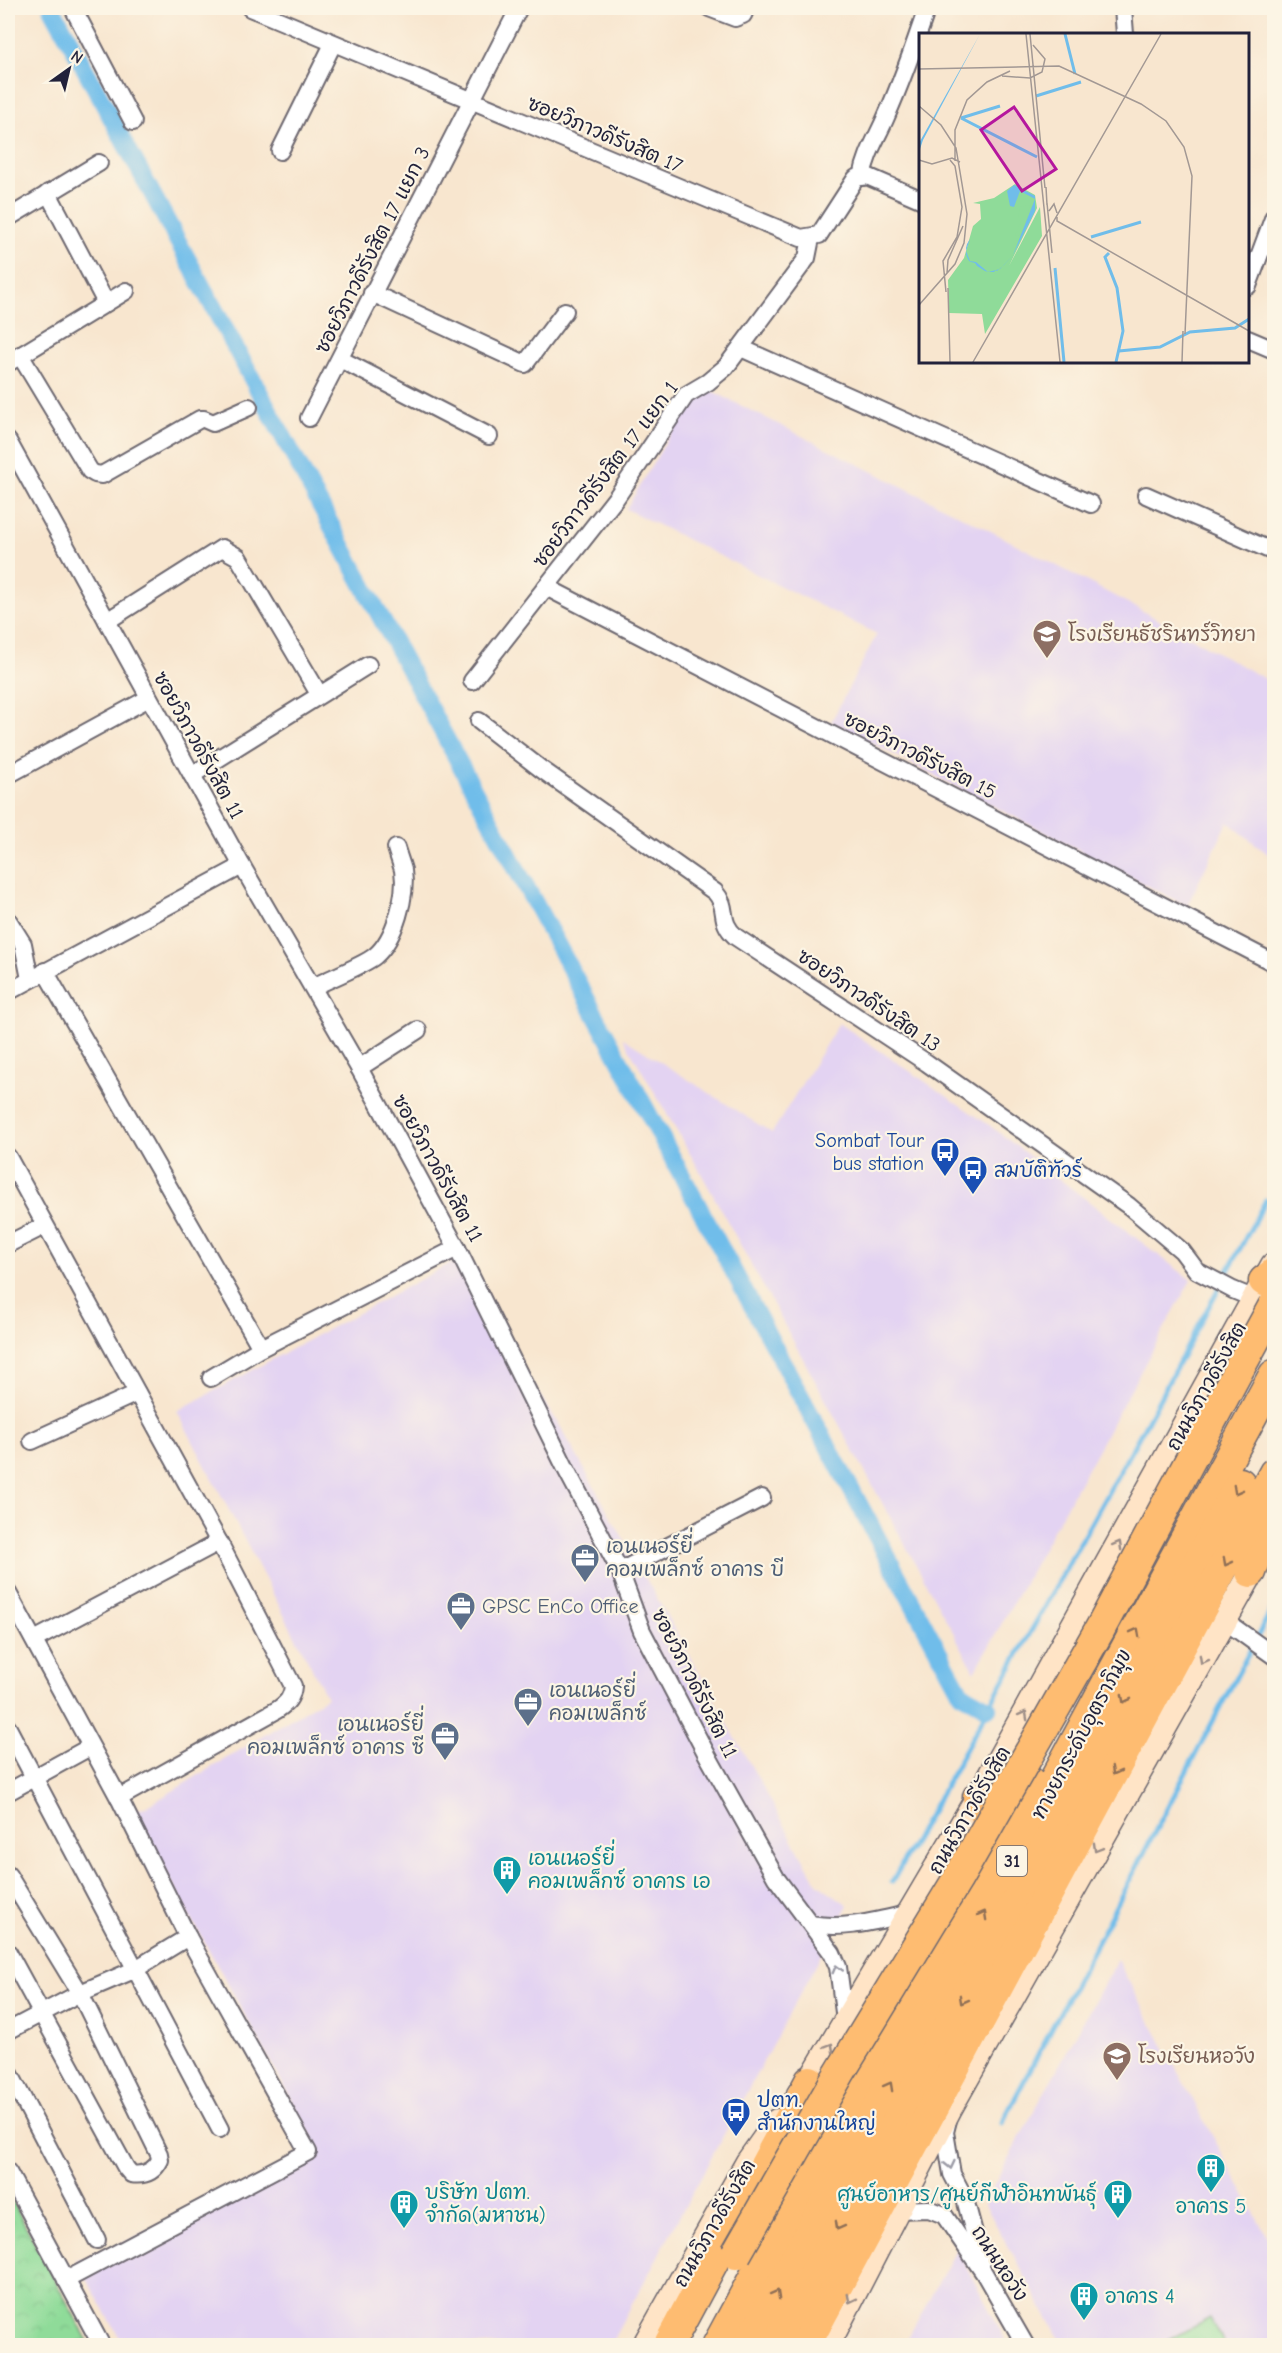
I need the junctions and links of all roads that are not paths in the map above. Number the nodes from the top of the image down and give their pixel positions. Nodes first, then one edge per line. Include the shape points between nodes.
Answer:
1 (73, 8) edge
2 (249, 8) edge
3 (519, 8) edge
4 (709, 8) edge
5 (746, 8) edge
6 (927, 8) edge
7 (1123, 8) edge
8 (1125, 33) edge
9 (333, 44) junction
10 (471, 101) junction
11 (133, 122) dead end
12 (280, 151) dead end
13 (99, 163) dead end
14 (862, 177) junction
15 (48, 193) junction
16 (919, 198) edge
17 (1275, 216) edge
18 (8, 218) edge
19 (811, 238) junction
20 (1249, 283) edge
21 (126, 291) dead end
22 (372, 293) junction
23 (106, 303) junction
24 (565, 311) dead end
25 (1249, 339) edge
26 (741, 348) junction
27 (1275, 350) edge
28 (14, 359) edge
29 (340, 359) junction
30 (249, 407) dead end
31 (309, 418) dead end
32 (489, 436) dead end
33 (8, 441) edge
34 (1146, 495) dead end
35 (1091, 504) dead end
36 (1275, 552) edge
37 (546, 587) junction
38 (106, 621) junction
39 (368, 665) dead end
40 (472, 681) dead end
41 (319, 694) junction
42 (149, 698) junction
43 (480, 721) dead end
44 (8, 775) edge
45 (192, 775) junction
46 (396, 848) dead end
47 (242, 866) junction
48 (8, 920) edge
49 (1275, 963) edge
50 (45, 971) junction
51 (30, 979) junction
52 (313, 987) junction
53 (8, 992) edge
54 (418, 1030) dead end
55 (359, 1068) junction
56 (8, 1157) edge
57 (44, 1226) junction
58 (8, 1244) edge
59 (458, 1248) junction
60 (1269, 1284) edge
61 (1275, 1330) edge
62 (261, 1348) junction
63 (1275, 1375) edge
64 (211, 1378) dead end
65 (137, 1393) junction
66 (1275, 1420) edge
67 (32, 1441) dead end
68 (1275, 1473) edge
69 (762, 1498) dead end
70 (1275, 1508) edge
71 (1275, 1536) edge
72 (219, 1542) junction
73 (620, 1571) junction
74 (1251, 1572) junction
75 (8, 1593) edge
76 (1224, 1620) junction
77 (34, 1640) junction
78 (1275, 1656) edge
79 (8, 1728) edge
80 (90, 1748) junction
81 (34, 1777) junction
82 (8, 1792) edge
83 (978, 1797) junction
84 (119, 1798) junction
85 (997, 1842) junction
86 (8, 1875) edge
87 (907, 1914) junction
88 (811, 1924) junction
89 (188, 1937) junction
90 (8, 1952) edge
91 (134, 1970) junction
92 (80, 1994) junction
93 (42, 2015) junction
94 (845, 2020) junction
95 (8, 2031) edge
96 (8, 2070) edge
97 (810, 2081) junction
98 (950, 2108) junction
99 (220, 2129) dead end
100 (8, 2172) edge
101 (896, 2210) junction
102 (97, 2240) dead end
103 (984, 2272) junction
104 (66, 2280) junction
105 (102, 2346) edge
106 (644, 2346) edge
107 (668, 2346) edge
108 (688, 2346) edge
109 (717, 2346) edge
110 (748, 2346) edge
111 (775, 2346) edge
112 (805, 2346) edge
113 (827, 2346) edge
114 (1026, 2346) edge

1 - 11 street
2 - 9 street, ซอยวิภาวดีรังสิต 17
3 - 10 street, ซอยวิภาวดีรังสิต 17 แยก 3
4 - 5 street via 735,18 743,15
6 - 14 street via 891,106 866,157
7 - 8 street
9 - 10 street, ซอยวิภาวดีรังสิต 17
9 - 12 street
10 - 19 street, ซอยวิภาวดีรังสิต 17 via 785,232
10 - 22 street, ซอยวิภาวดีรังสิต 17 แยก 3
13 - 15 street
14 - 16 street
14 - 19 street via 852,183 819,235
15 - 18 street
15 - 23 street
17 - 20 street
19 - 26 street, ซอยวิภาวดีรังสิต 17 แยก 1 via 807,258
21 - 23 street
22 - 24 street via 525,364
22 - 29 street, ซอยวิภาวดีรังสิต 17 แยก 3
23 - 28 street
25 - 27 street
26 - 35 street
26 - 37 street, ซอยวิภาวดีรังสิต 17 แยก 1 via 726,367 686,395 616,498
28 - 30 street via 95,474 102,474 200,420 213,423
29 - 31 street, ซอยวิภาวดีรังสิต 17 แยก 3
29 - 32 street
33 - 38 street, ซอยวิภาวดีรังสิต 11
34 - 36 street
37 - 40 street, ซอยวิภาวดีรังสิต 17 แยก 1
37 - 49 street, ซอยวิภาวดีรังสิต 15
38 - 41 street via 222,548 238,557
38 - 42 street, ซอยวิภาวดีรังสิต 11
39 - 41 street
41 - 45 street
42 - 44 street
42 - 45 street, ซอยวิภาวดีรังสิต 11
43 - 60 street, ซอยวิภาวดีรังสิต 13 via 715,892 723,901 724,922 736,937 927,1063 1128,1206 1182,1251 1197,1270 1233,1290
45 - 47 street, ซอยวิภาวดีรังสิต 11
46 - 52 street via 404,891 389,937 375,956
47 - 50 street
47 - 52 street, ซอยวิภาวดีรังสิต 11
48 - 51 street via 23,944
50 - 51 street
50 - 62 street
51 - 53 street
52 - 55 street, ซอยวิภาวดีรังสิต 11
54 - 55 street
55 - 59 street, ซอยวิภาวดีรังสิต 11
56 - 57 street
57 - 58 street
57 - 65 street
59 - 62 street
59 - 73 street, ซอยวิภาวดีรังสิต 11
83 -> 60 main road, ถนนวิภาวดีรังสิต
60 - 108 highway, bridge via 1234,1377 1100,1629 957,1880 839,2074
61 - 85 highway, ถนนวิภาวดีรังสิต / 31
62 - 64 street
110 -> 63 highway, ทางยกระดับอุตราภิมุข / 31
65 - 67 street
65 - 72 street
66 -> 111 highway, ทางยกระดับอุตราภิมุข / 31
68 -> 112 highway, 31
69 - 73 street
70 - 74 highway
71 - 74 main road
72 - 77 street
72 - 84 street via 293,1686 292,1693 277,1710
73 - 88 street, ซอยวิภาวดีรังสิต 11 via 642,1631 706,1753 776,1878
74 - 76 main road
75 - 77 street
76 - 78 street
76 -> 98 main road
77 - 80 street
79 - 81 street
80 - 81 street
80 - 84 street
81 - 82 street
81 - 91 street
83 - 85 highway
83 - 87 main road, ถนนวิภาวดีรังสิต
84 - 89 street
85 - 109 highway, ถนนวิภาวดีรังสิต / 31 via 905,1998
86 - 92 street
87 - 88 street via 854,1926
87 - 94 main road, ถนนวิภาวดีรังสิต
94 -> 88 street, ซอยวิภาวดีรังสิต 11 via 837,1967
89 - 91 street
89 - 104 street via 308,2152
90 - 93 street
91 - 92 street
91 - 99 street
92 - 93 street
92 - 93 street via 159,2154 160,2160 152,2171 138,2175 126,2168
93 - 95 street
97 -> 94 main road, ถนนวิภาวดีรังสิต
96 - 102 street
97 - 106 main road, ถนนวิภาวดีรังสิต via 748,2162
97 - 107 highway
98 - 101 main road
98 -> 103 street via 945,2132 952,2174 965,2199
100 - 104 street
101 - 103 street, ถนนหอวัง via 939,2212
101 -> 113 main road
103 - 114 street, ถนนหอวัง
104 - 105 street

